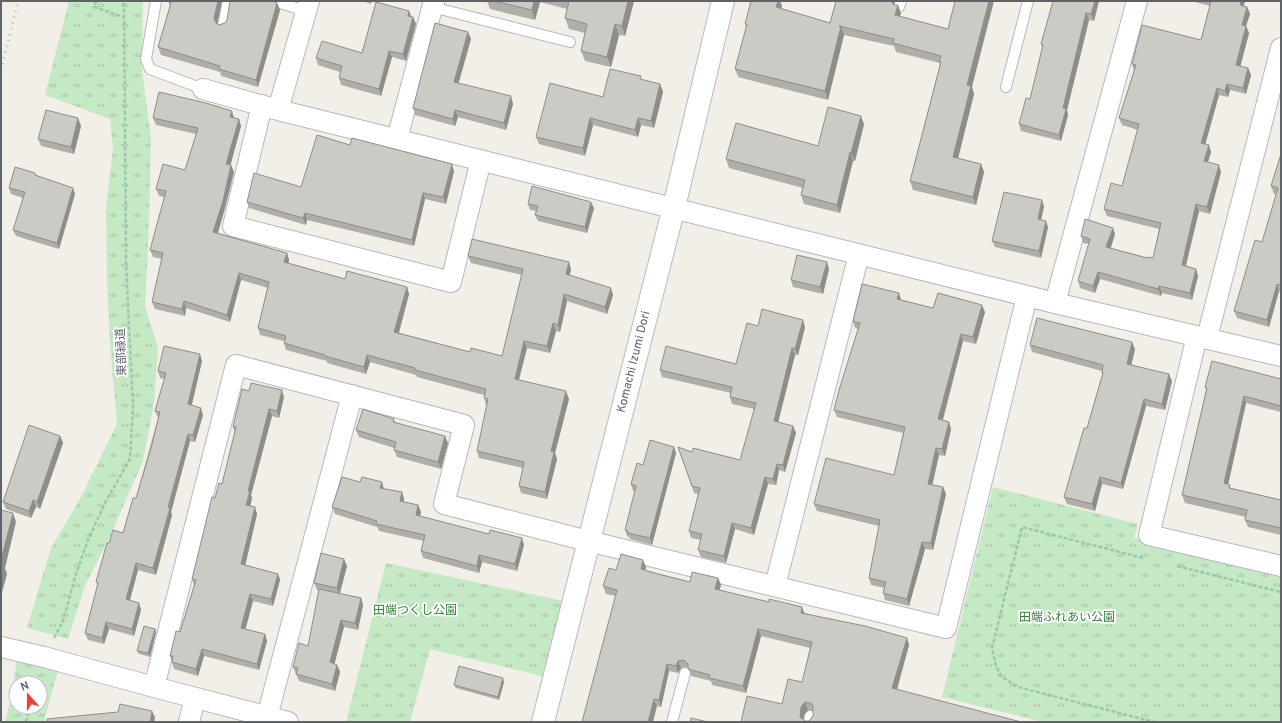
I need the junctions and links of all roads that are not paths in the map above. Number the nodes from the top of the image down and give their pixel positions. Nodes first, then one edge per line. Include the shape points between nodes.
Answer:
1 (156, 1) edge
2 (228, 1) edge
3 (273, 1) edge
4 (723, 1) edge
5 (1028, 1) edge
6 (1137, 1) edge
7 (433, 4) edge
8 (308, 6) edge
9 (223, 26) edge
10 (570, 42) dead end
11 (1281, 48) edge
12 (1006, 87) dead end
13 (203, 88) joint
14 (270, 107) junction
15 (397, 139) junction
16 (481, 160) junction
17 (674, 207) junction
18 (859, 254) junction
19 (1027, 296) junction
20 (1055, 303) junction
21 (1202, 337) junction
22 (1281, 356) edge
23 (352, 395) junction
24 (588, 541) junction
25 (1281, 566) edge
26 (776, 586) junction
27 (1, 646) edge
28 (685, 673) edge
29 (154, 688) junction
30 (195, 698) junction
31 (267, 717) junction
32 (189, 722) edge
33 (288, 722) edge
34 (543, 722) edge
35 (672, 722) edge

1 - 13 lane via 146,60 150,69
2 - 9 lane
3 - 8 lane
4 - 17 street, Komachi Izumi Dori
5 - 12 lane
6 - 20 street
7 - 10 lane
7 - 15 street
8 - 14 street
11 - 21 street
13 - 14 street
14 - 15 street
14 - 16 street via 233,226 451,282
15 - 16 street
16 - 17 street
17 - 18 street
17 - 24 street, Komachi Izumi Dori
18 - 19 street
18 - 26 street
19 - 20 street
19 - 26 street via 946,628
20 - 21 street
21 - 22 street
21 - 25 street via 1149,535
23 - 24 street via 464,425 444,504
23 - 29 street via 236,365
23 - 31 street
24 - 26 street
24 - 34 street, Komachi Izumi Dori
27 - 29 street
28 - 35 lane
29 - 30 street
30 - 31 street
30 - 32 street
31 - 33 street

